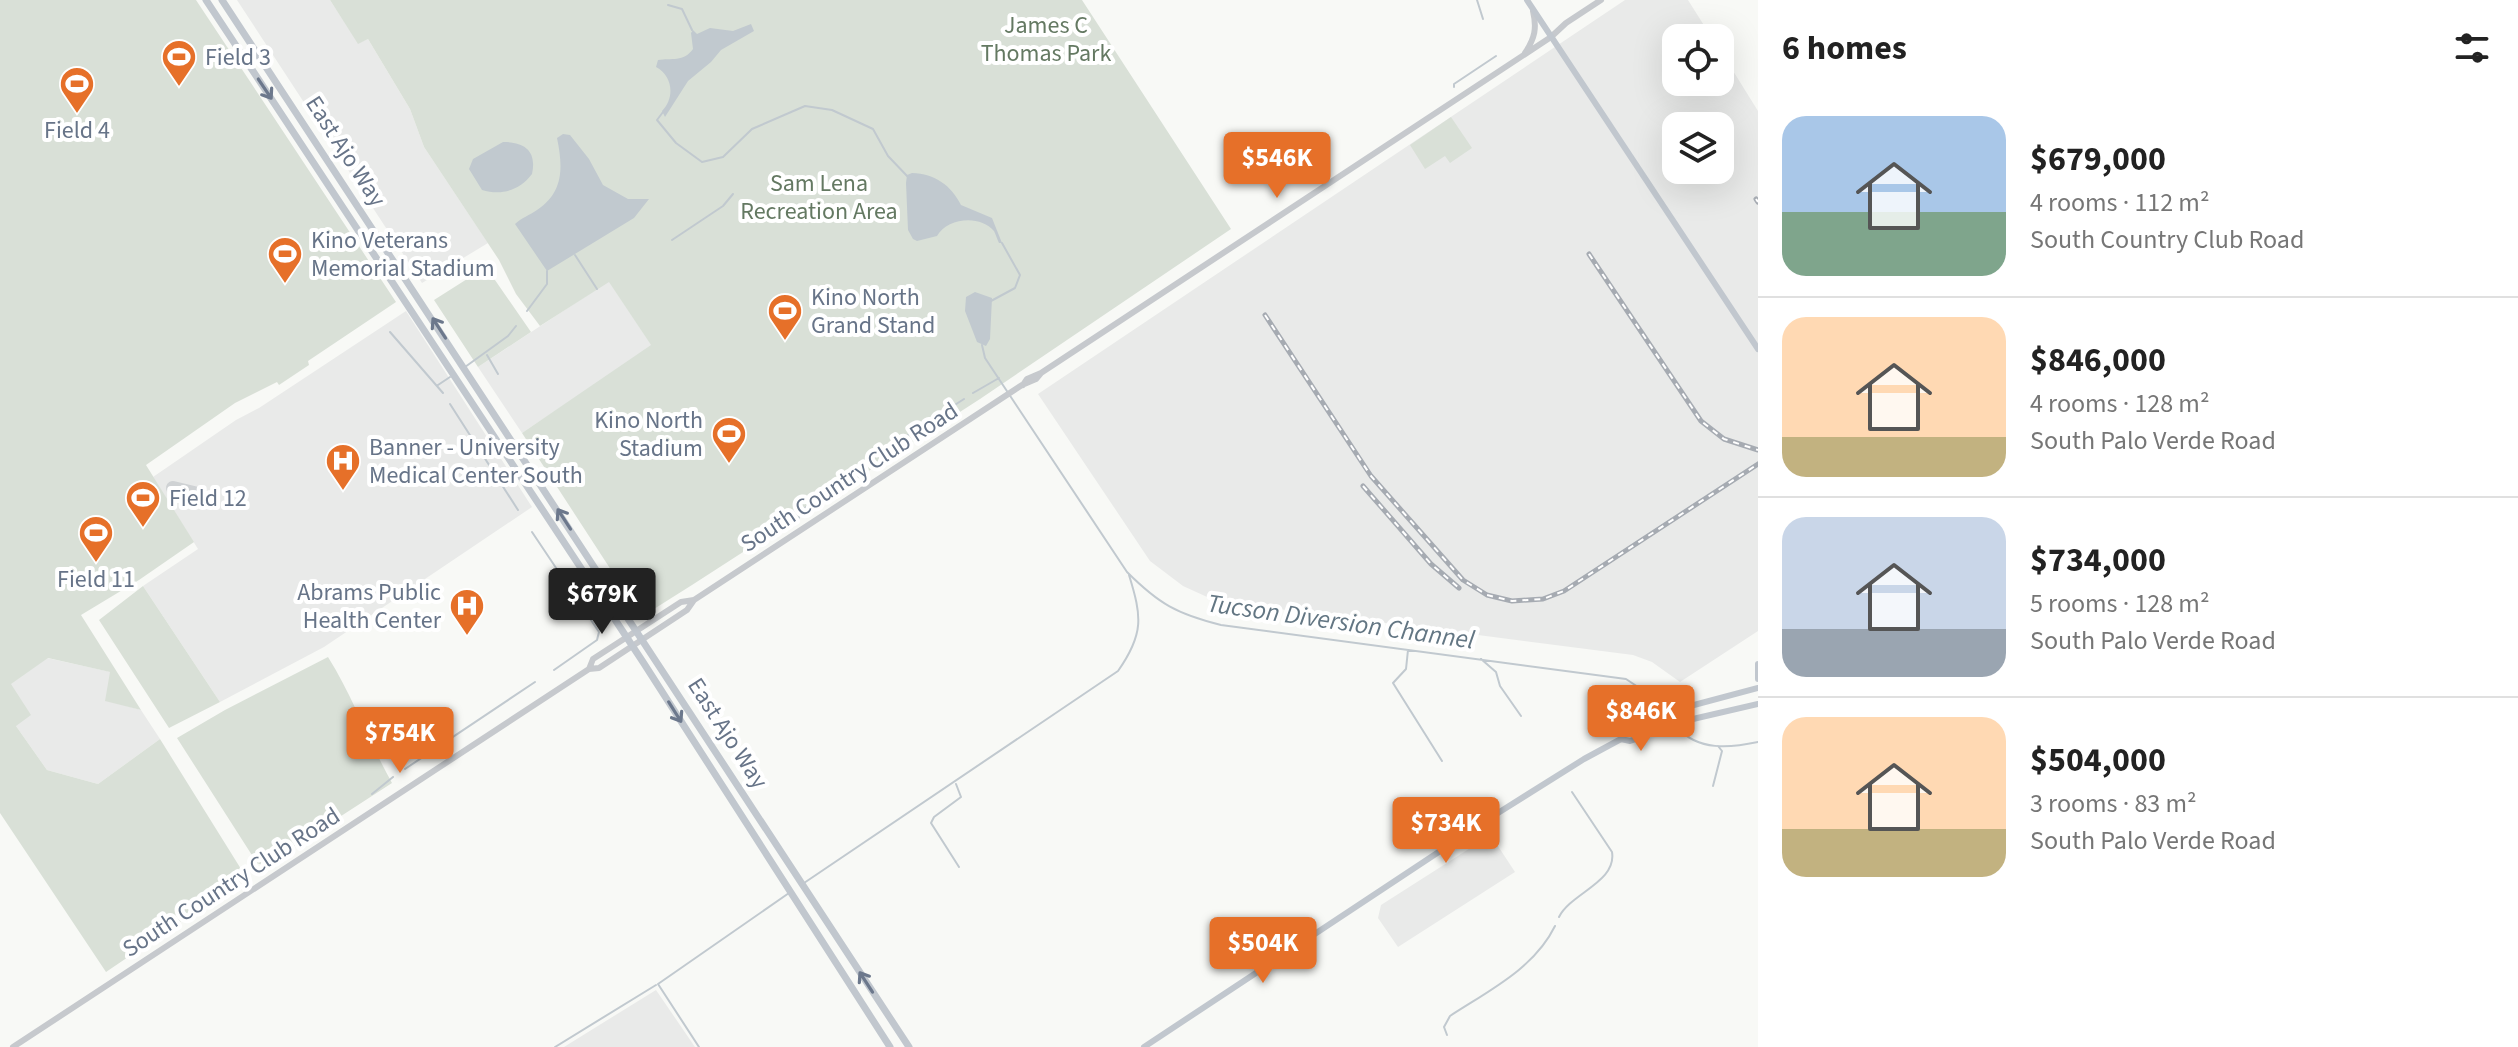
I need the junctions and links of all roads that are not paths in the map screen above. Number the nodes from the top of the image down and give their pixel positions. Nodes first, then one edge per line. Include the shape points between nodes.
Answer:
1 (206, 0) edge
2 (222, 0) edge
3 (1527, 0) edge
4 (1601, 0) edge
5 (1532, 8) junction
6 (1551, 37) junction
7 (252, 45) junction
8 (241, 52) junction
9 (1523, 56) junction
10 (1758, 349) edge
11 (694, 600) junction
12 (637, 631) junction
13 (627, 638) junction
14 (643, 639) junction
15 (632, 646) junction
16 (1758, 664) edge
17 (589, 669) junction
18 (1758, 679) edge
19 (1758, 688) edge
20 (1758, 704) edge
21 (1621, 739) junction
22 (716, 751) junction
23 (704, 759) junction
24 (1144, 1046) edge
25 (13, 1047) edge
26 (890, 1047) edge
27 (909, 1047) edge

1 - 8 main road, East Ajo Way
2 - 7 main road, East Ajo Way
3 - 5 main road
4 - 6 street, South Country Club Road
5 - 6 main road
5 - 9 street via 1537,26
6 - 9 street, South Country Club Road
6 - 10 main road
7 - 8 main road
12 -> 7 main road, East Ajo Way
8 -> 13 main road, East Ajo Way
9 - 11 street, South Country Club Road
11 - 12 street, South Country Club Road via 681,602
11 - 14 street, South Country Club Road
12 - 13 street, South Country Club Road
12 - 14 main road, East Ajo Way
13 - 15 main road, East Ajo Way
13 - 17 street, South Country Club Road via 593,659
14 - 15 street, South Country Club Road
14 - 22 main road, East Ajo Way
15 - 17 street, South Country Club Road
15 -> 23 main road, East Ajo Way
16 - 18 main road
17 - 25 street, South Country Club Road
19 - 21 main road via 1652,719 1627,729
20 - 21 main road via 1630,741
21 - 24 main road via 1490,818
22 - 23 main road
27 -> 22 main road, East Ajo Way
23 - 26 main road, East Ajo Way

